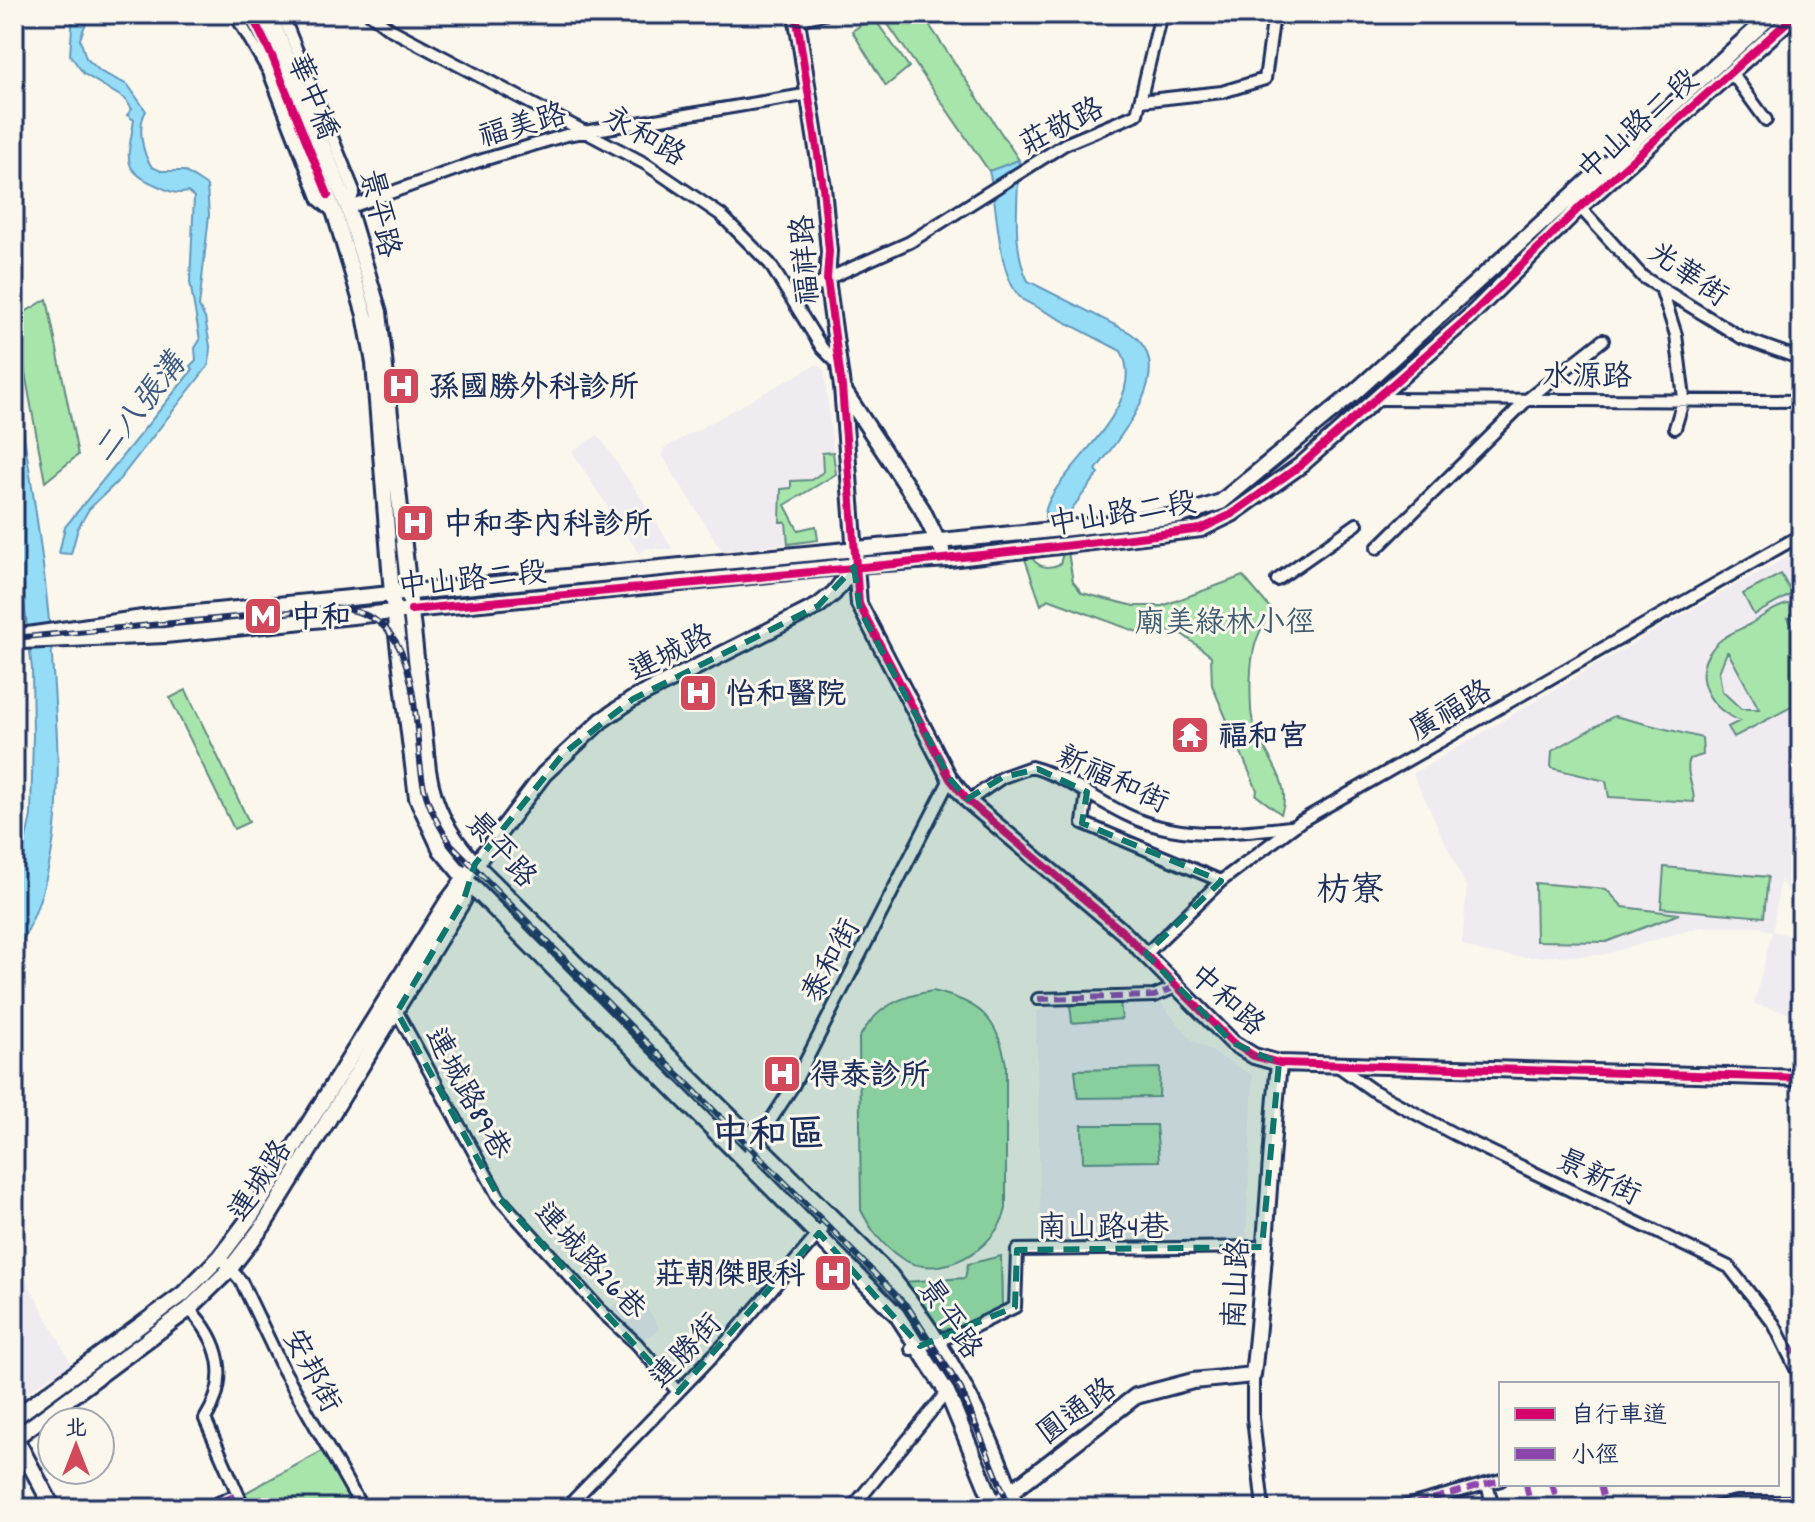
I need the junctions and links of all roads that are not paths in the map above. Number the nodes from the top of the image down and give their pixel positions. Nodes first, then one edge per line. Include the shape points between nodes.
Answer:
1 (235, 14) edge
2 (255, 14) edge
3 (269, 14) edge
4 (282, 14) edge
5 (370, 14) edge
6 (824, 14) edge
7 (1161, 14) edge
8 (1274, 14) edge
9 (1773, 14) edge
10 (1796, 14) edge
11 (797, 17) edge
12 (1731, 72) junction
13 (810, 94) junction
14 (1140, 101) junction
15 (1766, 120) dead end
16 (586, 131) junction
17 (333, 193) junction
18 (1575, 202) junction
19 (341, 211) junction
20 (827, 279) junction
21 (1661, 288) junction
22 (797, 308) junction
23 (1603, 340) dead end
24 (1801, 359) edge
25 (839, 365) junction
26 (842, 387) junction
27 (1684, 398) junction
28 (1374, 399) junction
29 (1528, 399) junction
30 (1801, 401) edge
31 (1675, 428) dead end
32 (1357, 524) dead end
33 (1801, 535) edge
34 (937, 542) junction
35 (1377, 548) dead end
36 (855, 551) junction
37 (949, 559) junction
38 (854, 567) junction
39 (1277, 580) dead end
40 (408, 593) junction
41 (392, 594) junction
42 (411, 610) junction
43 (394, 612) junction
44 (61, 634) junction
45 (18, 639) edge
46 (950, 779) junction
47 (1087, 792) junction
48 (968, 801) junction
49 (1293, 826) junction
50 (475, 864) junction
51 (466, 880) junction
52 (1221, 881) junction
53 (1146, 954) junction
54 (1176, 987) junction
55 (1038, 999) dead end
56 (397, 1012) junction
57 (1801, 1049) edge
58 (1279, 1063) junction
59 (1333, 1063) junction
60 (1798, 1078) edge
61 (758, 1144) junction
62 (746, 1158) junction
63 (499, 1198) joint
64 (832, 1218) junction
65 (819, 1233) junction
66 (1262, 1247) junction
67 (220, 1257) junction
68 (229, 1270) junction
69 (189, 1309) junction
70 (938, 1339) junction
71 (915, 1348) junction
72 (1253, 1375) junction
73 (1801, 1379) edge
74 (678, 1392) junction
75 (947, 1392) junction
76 (14, 1418) edge
77 (15, 1437) edge
78 (1499, 1481) edge
79 (1487, 1484) junction
80 (1011, 1491) junction
81 (238, 1494) junction
82 (1801, 1502) edge
83 (993, 1507) edge
84 (53, 1508) edge
85 (207, 1508) edge
86 (244, 1508) edge
87 (362, 1508) edge
88 (566, 1508) edge
89 (852, 1508) edge
90 (1017, 1508) edge
91 (1263, 1508) edge
92 (1398, 1508) edge
93 (1493, 1508) edge
94 (1712, 1508) edge

1 - 19 street, 景平路 via 269,72 319,200
2 - 17 street, 華中橋
3 - 17 street, 華中橋
4 - 19 street, 景平路 via 354,191
5 - 16 street, 永和路
6 - 11 street
7 - 14 street
8 - 14 street, 莊敬路 via 1265,79 1222,92
9 - 18 street, 中山路二段
10 - 12 street, 中山路二段
11 - 13 street, 福祥路
12 - 15 street
12 - 18 street, 中山路二段
13 - 16 street, 福美路
13 - 20 street, 福祥路 via 828,238
14 - 20 street, 莊敬路 via 1137,114 1065,144 910,242
16 - 19 street, 福美路 via 476,162
16 - 22 street, 永和路 via 721,215 770,264
17 - 19 street, 華中橋
18 - 21 street, 光華街 via 1643,277
18 - 28 street, 中山路二段 via 1471,315
18 - 34 street, 中山路二段 via 1221,502 1178,516
19 - 40 street, 景平路 via 379,312
19 - 41 street, 景平路 via 371,342
20 - 22 street, 莊敬路 via 800,298
20 - 25 street, 福祥路
21 - 24 street, 光華街 via 1742,338
21 - 27 street via 1676,335
22 - 25 street, 永和路
23 - 29 street
25 - 26 street, 福祥路
26 - 34 street via 922,509
26 - 36 street, 福祥路
27 - 29 street, 水源路
27 - 30 street, 水源路
27 - 31 street
28 - 29 street, 水源路
28 - 37 street, 中山路二段 via 1301,465 1232,514 1201,529
29 - 35 street
32 - 39 street
33 - 49 street, 廣福路
34 - 36 street, 中山路二段
34 - 37 street
36 - 38 street, 中和路
36 - 40 street, 中山路二段
37 - 38 street, 中山路二段
38 - 42 street, 中山路二段
38 - 46 street, 中和路 via 860,610
38 - 50 street, 連城路 via 818,606 633,699 602,720 544,774
40 - 41 street, 中山路二段
40 - 42 street, 景平路
41 - 43 street, 景平路
41 - 44 street, 中山路二段 via 143,618
42 - 43 street, 中山路二段
42 - 50 street, 景平路 via 432,794 454,840
43 - 44 street, 中山路二段 via 165,635
43 - 51 street, 景平路 via 417,798 441,850
44 - 45 street, 中山路二段
46 - 48 street, 中和路
46 - 61 street, 泰和街
47 - 48 street, 新福和街 via 1031,767 1003,777
47 - 49 street, 新福和街 via 1125,814 1180,833 1218,835
47 - 52 street via 1083,823
48 - 53 street, 中和路
49 - 52 street, 廣福路
50 - 51 street, 連城路
50 - 61 street, 景平路
51 - 56 street, 連城路 via 464,899
51 - 62 street, 景平路
51 - 67 street, 連城路
52 - 53 street, 廣福路
53 - 54 street, 中和路
54 - 55 street via 1154,996
54 - 58 street, 中和路 via 1233,1043
56 - 63 street, 連城路89巷
56 - 68 street, 連城路 via 263,1226
57 - 60 street
58 - 59 street, 中和路
58 - 66 street, 南山路
59 - 60 street, 中和路
59 - 73 street, 景新街 via 1454,1134 1729,1267 1774,1324
61 - 62 street, 泰和街
61 - 64 street, 景平路
62 - 65 street, 景平路
63 - 74 street, 連城路26巷
64 - 65 street, 連勝街
64 - 70 street, 景平路 via 890,1275
65 - 71 street, 景平路 via 880,1295
65 - 74 street, 連勝街
66 - 70 street, 南山路4巷 via 1017,1250 1015,1307
66 - 72 street, 南山路
67 - 68 street, 安邦街
67 - 76 street, 連城路 via 183,1294
68 - 69 street, 連城路
68 - 87 street, 安邦街 via 241,1281 283,1369
69 - 77 street, 連城路
69 - 81 street via 221,1362 216,1402 205,1419
70 - 71 street, 南山路4巷
70 - 80 street, 景平路 via 981,1414
71 - 75 street, 景平路
72 - 80 street, 圓通路 via 1193,1381 1136,1396
72 - 91 street, 南山路
74 - 88 street, 連勝街
75 - 83 street, 景平路
75 - 89 street
77 - 84 street
78 - 79 street
79 - 92 street
79 - 93 street
80 - 83 street, 圓通路
80 - 90 street, 景平路
81 - 85 street
81 - 86 street
82 - 94 street via 1736,1502

